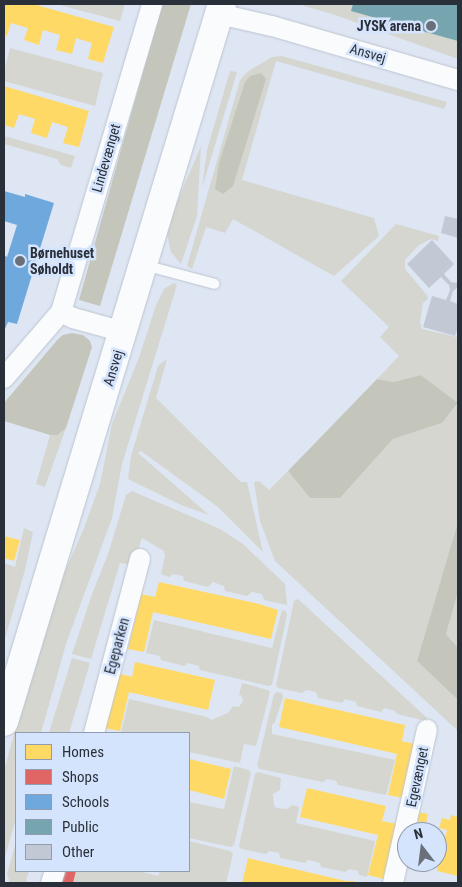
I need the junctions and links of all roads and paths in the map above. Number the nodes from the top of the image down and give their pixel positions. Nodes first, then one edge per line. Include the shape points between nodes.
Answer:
1 (152, 4) edge
2 (221, 9) edge
3 (458, 80) edge
4 (144, 265) junction
5 (215, 284) dead end
6 (61, 312) junction
7 (124, 332) junction
8 (4, 378) edge
9 (140, 560) dead end
10 (4, 722) edge
11 (427, 730) dead end
12 (94, 732) edge
13 (393, 883) edge

1 - 6 street, Lindevænget
2 - 3 street, Ansvej
2 - 4 street, Ansvej
4 - 5 lane
4 - 7 street, Ansvej
6 - 7 street via 81,321
6 - 8 street
7 - 10 street, Ansvej
9 - 12 street, Egeparken
11 - 13 street, Egevænget

